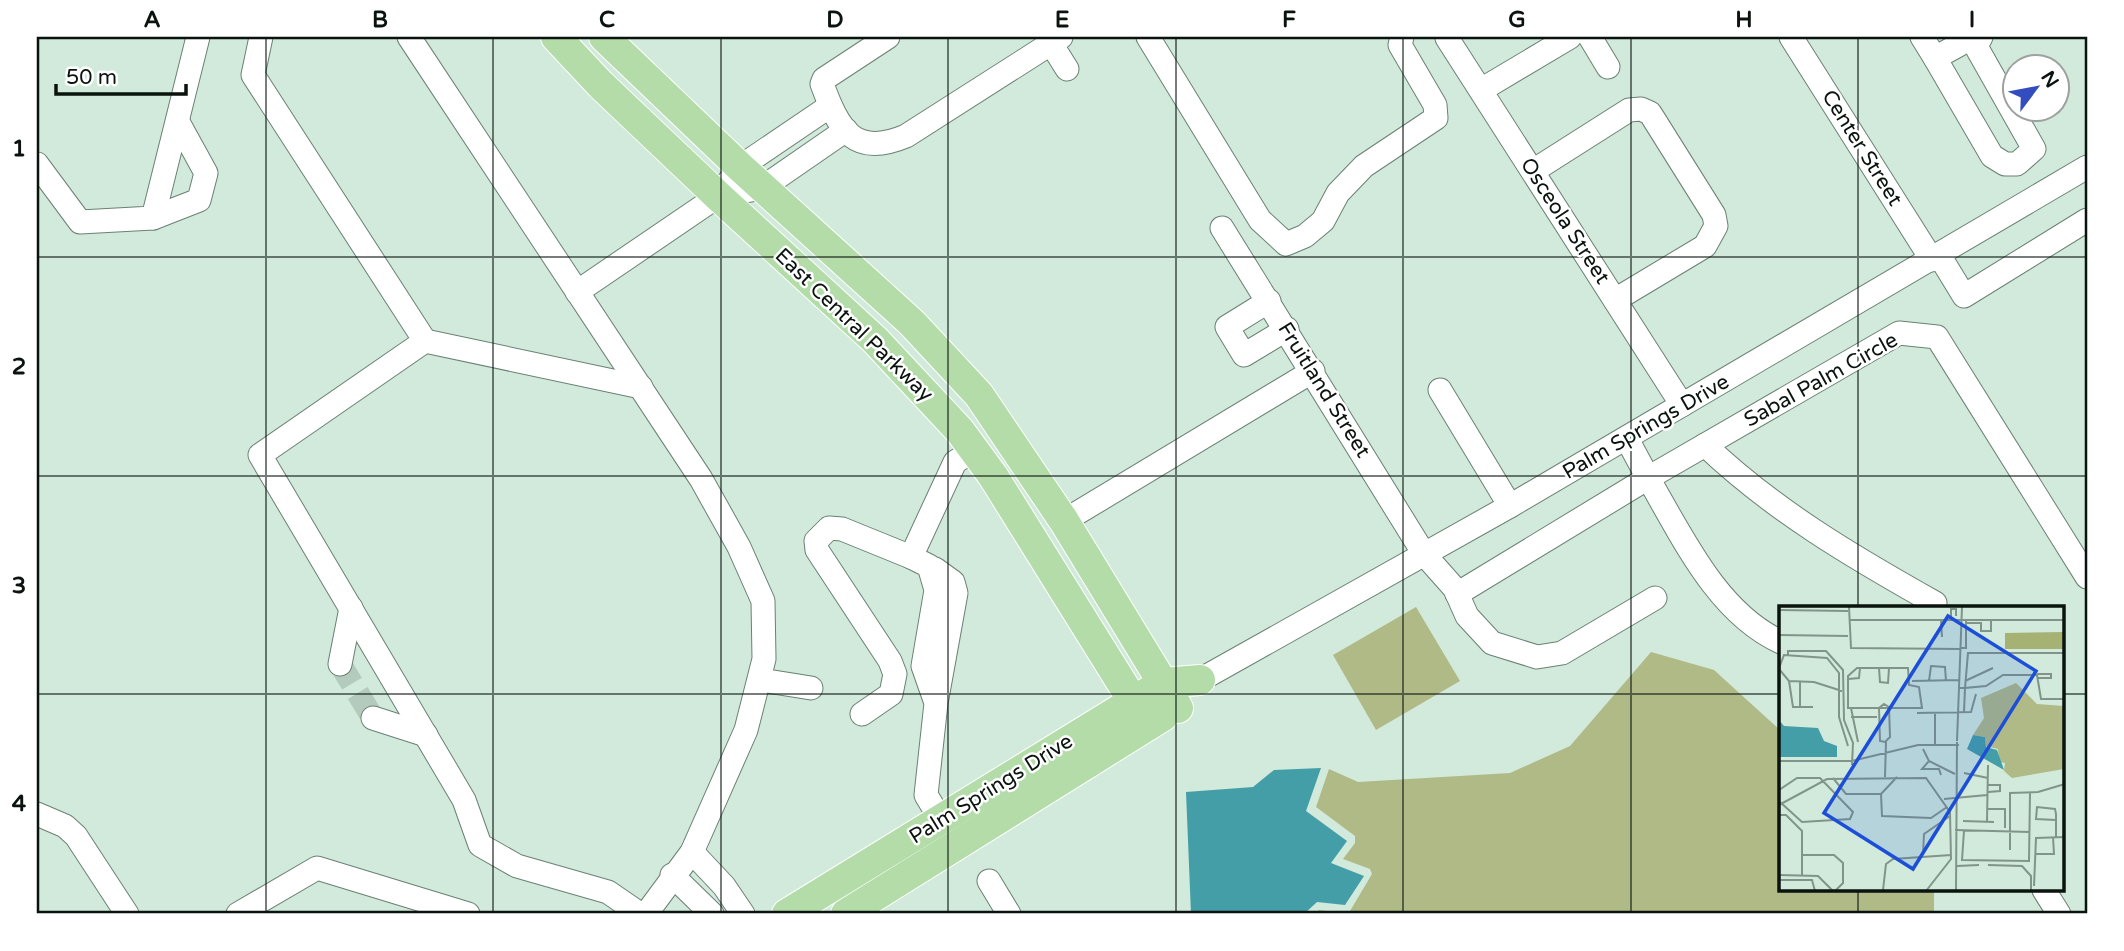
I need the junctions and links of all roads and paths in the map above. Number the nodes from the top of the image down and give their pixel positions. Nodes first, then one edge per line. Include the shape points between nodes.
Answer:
1 (198, 37) edge
2 (261, 37) edge
3 (409, 37) edge
4 (556, 37) edge
5 (604, 37) edge
6 (888, 37) edge
7 (1148, 37) edge
8 (1402, 37) edge
9 (1570, 37) edge
10 (1590, 37) edge
11 (1791, 37) edge
12 (1922, 37) edge
13 (1973, 37) edge
14 (1981, 37) edge
15 (1447, 38) edge
16 (1053, 39) edge
17 (1936, 58) junction
18 (1608, 67) dead end
19 (1067, 69) dead end
20 (1481, 90) junction
21 (830, 106) junction
22 (178, 122) junction
23 (846, 130) junction
24 (37, 164) edge
25 (2017, 164) junction
26 (740, 167) junction
27 (2087, 167) edge
28 (1533, 171) junction
29 (762, 188) junction
30 (718, 196) junction
31 (2038, 197) junction
32 (153, 218) junction
33 (2087, 220) edge
34 (1222, 228) dead end
35 (1936, 258) junction
36 (576, 292) junction
37 (1615, 300) junction
38 (1269, 301) junction
39 (1287, 329) junction
40 (425, 341) junction
41 (1313, 371) junction
42 (641, 387) junction
43 (1440, 390) dead end
44 (1682, 405) junction
45 (1627, 439) junction
46 (1705, 445) junction
47 (974, 450) junction
48 (1648, 478) junction
49 (1510, 506) junction
50 (1064, 521) junction
51 (1424, 554) junction
52 (930, 567) junction
53 (2087, 577) edge
54 (1457, 594) junction
55 (1655, 598) dead end
56 (1935, 603) dead end
57 (351, 608) junction
58 (1779, 641) edge
59 (340, 664) tunnel mouth
60 (761, 680) junction
61 (1200, 680) joint
62 (811, 688) dead end
63 (1170, 695) junction
64 (1140, 713) junction
65 (862, 714) dead end
66 (373, 718) tunnel mouth
67 (426, 735) junction
68 (37, 814) edge
69 (941, 820) junction
70 (692, 852) junction
71 (672, 875) junction
72 (989, 881) dead end
73 (2045, 892) edge
74 (127, 914) edge
75 (238, 914) edge
76 (468, 914) edge
77 (639, 914) edge
78 (646, 914) edge
79 (712, 914) edge
80 (743, 914) edge
81 (787, 914) edge
82 (846, 914) edge
83 (1009, 914) edge
84 (2059, 914) edge

1 - 22 street
2 - 40 street via 253,75
3 - 36 street
4 - 30 main road, East Central Parkway
5 - 26 main road, East Central Parkway
6 - 21 street via 824,79
7 - 8 street via 1260,220 1286,244 1323,221 1338,193 1363,166 1436,118 1435,105 1400,46
9 - 20 street
10 - 18 street
11 - 35 street, Center Street
12 - 17 street
13 - 17 street
14 - 25 street via 1978,50 2034,149
15 - 20 street, Osceola Street
16 - 19 street
16 - 23 street via 906,136 883,146 863,144
17 - 25 street via 1992,156 1996,161
20 - 28 street, Osceola Street
21 - 23 street
21 - 26 street
22 - 32 street
22 - 32 street via 206,173 199,200
23 - 29 street
24 - 32 street via 80,222
25 - 31 street
26 - 29 main road, East Central Parkway
26 - 30 street
27 - 31 street, Palm Springs Drive
28 - 37 street, Osceola Street
28 - 37 street via 1629,110 1650,113 1714,215 1716,226 1705,246
29 - 30 street
29 - 50 main road, East Central Parkway via 912,323 979,395
30 - 36 street
30 - 47 main road, East Central Parkway via 876,340
31 - 35 street, Palm Springs Drive
33 - 35 street, Center Street via 1964,296
34 - 38 street, Fruitland Street
35 - 44 street, Palm Springs Drive
36 - 42 street
37 - 44 street, Osceola Street
38 - 39 street, Fruitland Street
38 - 39 street via 1227,327 1244,355
39 - 41 street, Fruitland Street
40 - 42 street
40 - 57 street via 260,455
41 - 50 street
41 - 51 street, Fruitland Street
42 - 60 street via 733,536 763,601
43 - 49 street
44 - 45 street, Palm Springs Drive
45 - 48 street
45 - 49 street, Palm Springs Drive
46 - 48 street, Sabal Palm Circle
46 - 53 street, Sabal Palm Circle via 1899,333 1937,337
46 - 56 street via 1758,494 1861,562
47 - 52 street via 955,462
47 - 64 main road, East Central Parkway
48 - 54 street, Sabal Palm Circle
48 - 58 street via 1707,580 1763,634
49 - 51 street, Palm Springs Drive
50 - 63 main road, East Central Parkway
51 - 54 street, Fruitland Street
51 - 61 street, Palm Springs Drive
52 - 65 street via 842,529 829,528 816,541 817,550 895,674 891,694
52 - 69 street via 936,590 923,666 932,688 926,795
54 - 55 street, Fruitland Street via 1467,616 1492,643 1537,657 1562,653
57 - 59 street
57 - 67 street
60 - 62 street
60 - 70 street via 746,730
61 - 63 main road, Palm Springs Drive
63 - 64 main road, Palm Springs Drive
64 - 69 main road, Palm Springs Drive
64 - 82 main road, Palm Springs Drive
66 - 67 street
67 - 77 street via 464,800 480,845 517,866 608,892
68 - 74 street via 76,836
69 - 81 main road, Palm Springs Drive
70 - 71 street
70 - 80 street
71 - 78 street
71 - 79 street
72 - 83 street
73 - 84 street
75 - 76 street via 317,868

